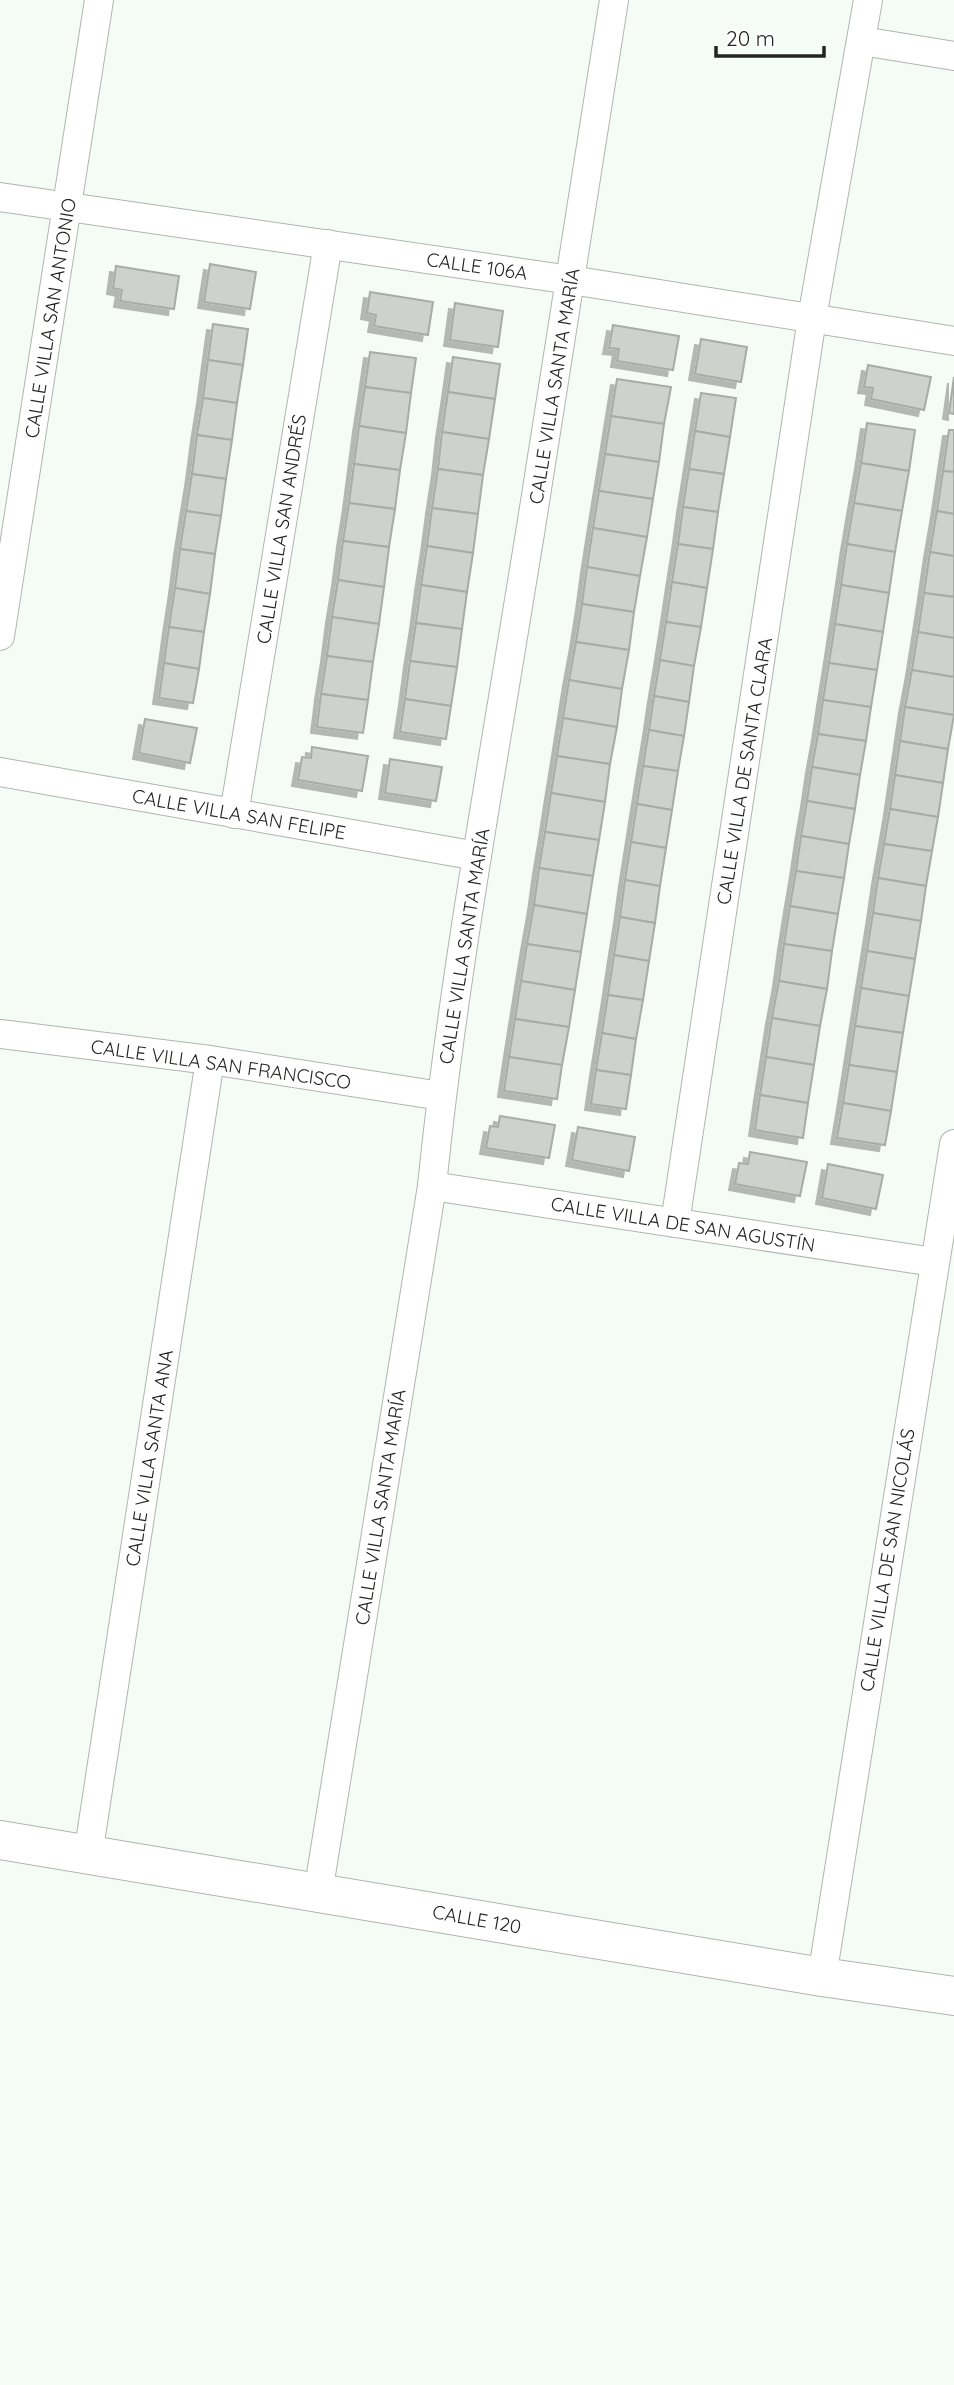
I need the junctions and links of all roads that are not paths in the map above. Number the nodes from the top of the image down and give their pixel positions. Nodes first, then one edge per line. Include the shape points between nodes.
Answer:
1 (99, 0) edge
2 (614, 0) edge
3 (868, 0) edge
4 (862, 41) junction
5 (954, 56) edge
6 (0, 197) edge
7 (68, 208) junction
8 (328, 244) junction
9 (571, 280) junction
10 (812, 318) junction
11 (954, 341) edge
12 (0, 636) edge
13 (0, 772) edge
14 (234, 814) junction
15 (477, 856) junction
16 (0, 1034) edge
17 (210, 1060) junction
18 (441, 1096) junction
19 (954, 1144) edge
20 (432, 1186) junction
21 (676, 1223) junction
22 (934, 1262) junction
23 (0, 1840) edge
24 (88, 1855) junction
25 (318, 1892) junction
26 (822, 1977) junction
27 (954, 1996) edge

1 - 7 street, CALLE VILLA SAN ANTONIO
2 - 9 street, CALLE VILLA SANTA MARÍA
3 - 4 street, CALLE VILLA DE SANTA CLARA
4 - 5 street
4 - 10 street, CALLE VILLA DE SANTA CLARA
6 - 7 street, CALLE 106A
7 - 8 street, CALLE 106A
7 - 12 street, CALLE VILLA SAN ANTONIO
8 - 9 street, CALLE 106A
8 - 14 street, CALLE VILLA SAN ANDRÉS
9 - 10 street, CALLE 106A
9 - 15 street, CALLE VILLA SANTA MARÍA
10 - 11 street, CALLE 106A
10 - 21 street, CALLE VILLA DE SANTA CLARA
13 - 14 street, CALLE VILLA SAN FELIPE
14 - 15 street, CALLE VILLA SAN FELIPE
15 - 18 street, CALLE VILLA SANTA MARÍA
16 - 17 street, CALLE VILLA SAN FRANCISCO
17 - 18 street, CALLE VILLA SAN FRANCISCO
17 - 24 street, CALLE VILLA SANTA ANA
18 - 20 street, CALLE VILLA SANTA MARÍA
19 - 22 street, CALLE VILLA DE SAN NICOLÁS
20 - 21 street, CALLE VILLA DE SAN AGUSTÍN
20 - 25 street, CALLE VILLA SANTA MARÍA
21 - 22 street, CALLE VILLA DE SAN AGUSTÍN
22 - 26 street, CALLE VILLA DE SAN NICOLÁS
23 - 24 main road, CALLE 120
24 - 25 main road, CALLE 120
25 - 26 main road, CALLE 120
26 - 27 main road, CALLE 120

